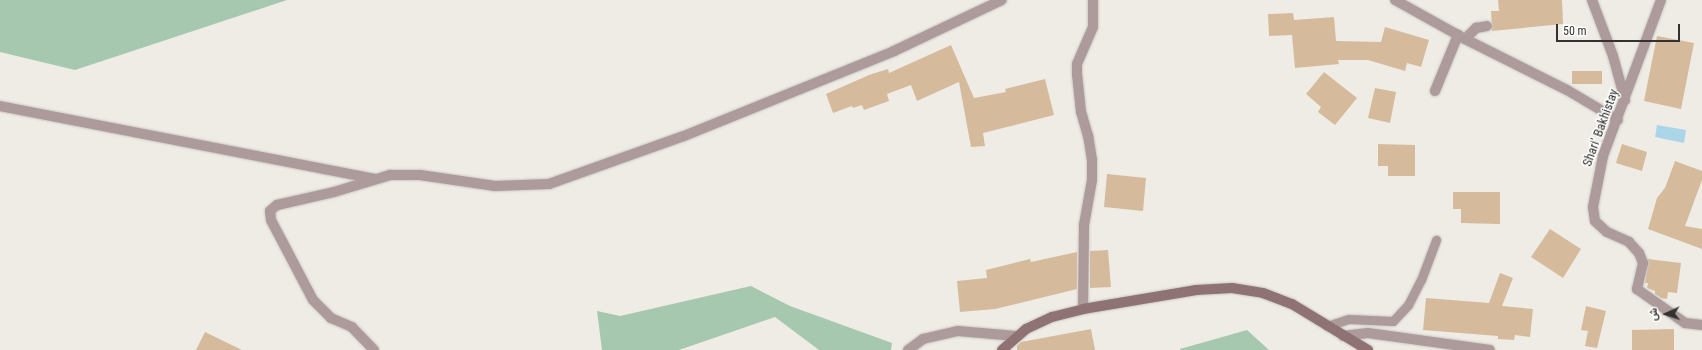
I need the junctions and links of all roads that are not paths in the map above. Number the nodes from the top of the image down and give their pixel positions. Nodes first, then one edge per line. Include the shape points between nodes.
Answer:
1 (1002, 0) edge
2 (1093, 0) edge
3 (1395, 0) edge
4 (1592, 0) edge
5 (1661, 0) edge
6 (1487, 26) dead end
7 (1462, 37) junction
8 (1435, 91) dead end
9 (1625, 100) junction
10 (0, 106) edge
11 (1618, 120) junction
12 (377, 179) junction
13 (1436, 240) dead end
14 (1083, 309) junction
15 (1702, 325) edge
16 (1327, 326) junction
17 (1016, 336) junction
18 (1343, 336) junction
19 (374, 350) edge
20 (908, 350) edge
21 (1002, 350) edge
22 (1368, 350) edge
23 (1490, 350) edge

1 - 12 street via 894,51 684,136 549,184 495,186 420,175 390,175
2 - 14 street via 1093,28 1077,64 1081,112 1092,160 1092,180 1084,225
3 - 7 street
4 - 9 street via 1613,56
5 - 9 street, Shari' Bakhistay
6 - 7 street via 1476,28
7 - 8 street
7 - 11 street via 1567,90
9 - 11 street, Shari' Bakhistay
10 - 12 street
11 - 15 street, Shari' Bakhistay via 1603,156 1595,187 1595,222 1607,232 1628,242 1639,253 1643,263 1636,289 1685,323
12 - 19 street via 277,205 270,211 271,220 313,300 331,318 352,327
13 - 16 lane via 1421,280 1408,305 1393,321 1349,319
14 - 16 main road via 1196,290 1232,288 1262,293 1292,304
14 - 17 main road via 1052,317
16 - 18 main road
17 - 20 street via 958,331 923,339
17 - 21 main road
18 - 22 main road
18 - 23 street via 1368,333

